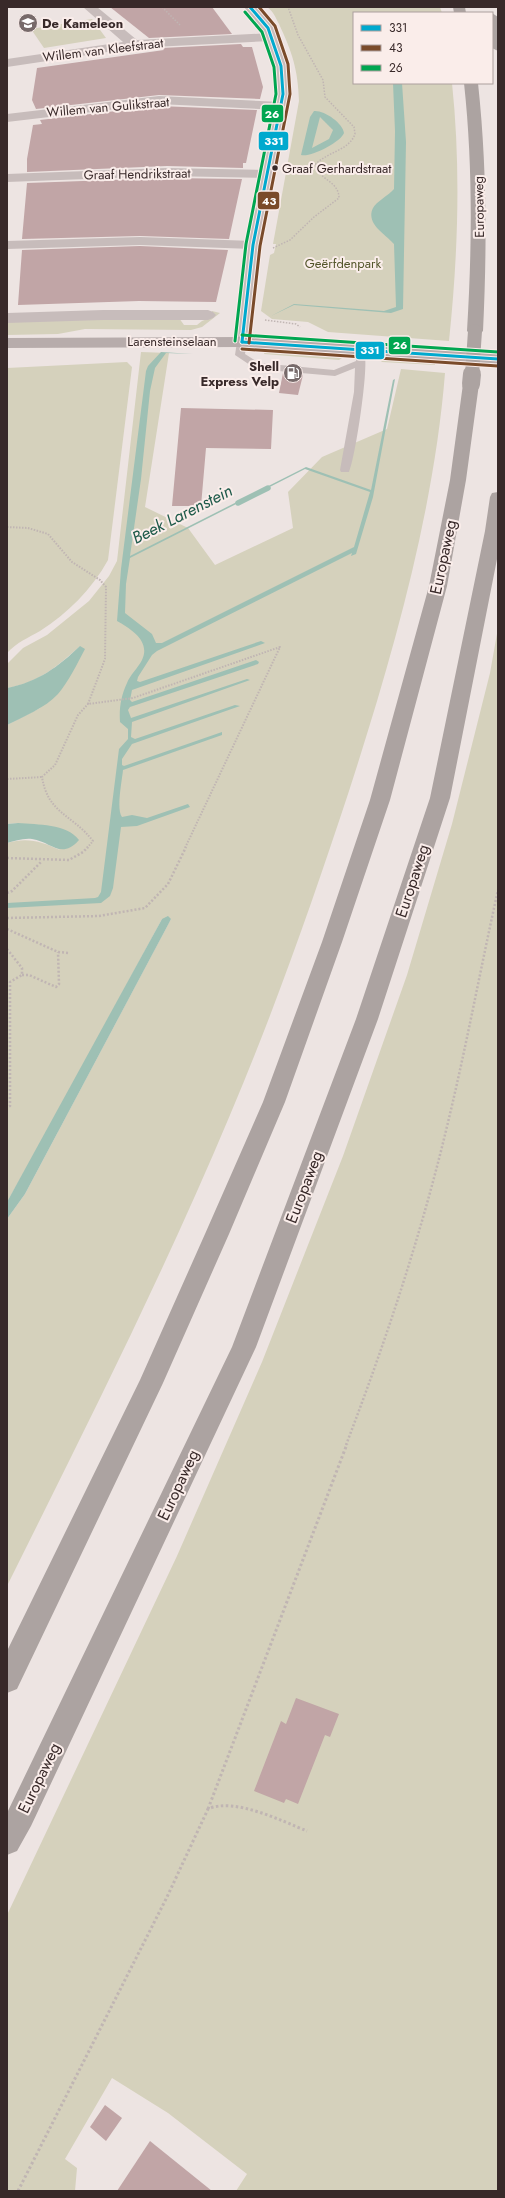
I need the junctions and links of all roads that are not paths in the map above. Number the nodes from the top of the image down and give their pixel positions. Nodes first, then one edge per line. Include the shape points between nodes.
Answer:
1 (89, 7) edge
2 (250, 7) edge
3 (493, 22) edge
4 (271, 37) junction
5 (134, 44) junction
6 (498, 47) edge
7 (7, 63) edge
8 (471, 84) edge
9 (282, 106) junction
10 (7, 118) edge
11 (268, 174) junction
12 (7, 178) edge
13 (7, 245) edge
14 (252, 245) junction
15 (208, 315) dead end
16 (7, 318) edge
17 (7, 343) edge
18 (241, 348) junction
19 (361, 356) junction
20 (498, 359) edge
21 (345, 470) dead end
22 (498, 497) edge
23 (7, 1680) edge
24 (7, 1841) edge

1 - 5 street
2 - 4 street via 268,28
3 - 6 highway
4 - 5 street, Willem van Kleefstraat
4 - 9 street via 281,66
5 - 7 street, Willem van Kleefstraat
8 - 23 highway, Europaweg, bridge via 479,180 480,254 471,384 458,480 438,586 380,800 330,949 274,1102 151,1383
9 - 10 street, Willem van Gulikstraat via 159,100
9 - 11 street
11 - 12 street, Graaf Hendrikstraat via 167,172
11 - 14 street
13 - 14 street via 140,241
14 - 18 street
15 - 16 street, Larensteinselaan
17 - 18 main road, Larensteinselaan
18 - 19 main road, Larensteinselaan
18 - 19 lane via 256,366 335,373
19 - 20 main road, Larensteinselaan via 408,353
19 - 21 lane via 359,392
22 - 24 highway, Europaweg via 494,531 440,798 367,1019 244,1347 28,1802

